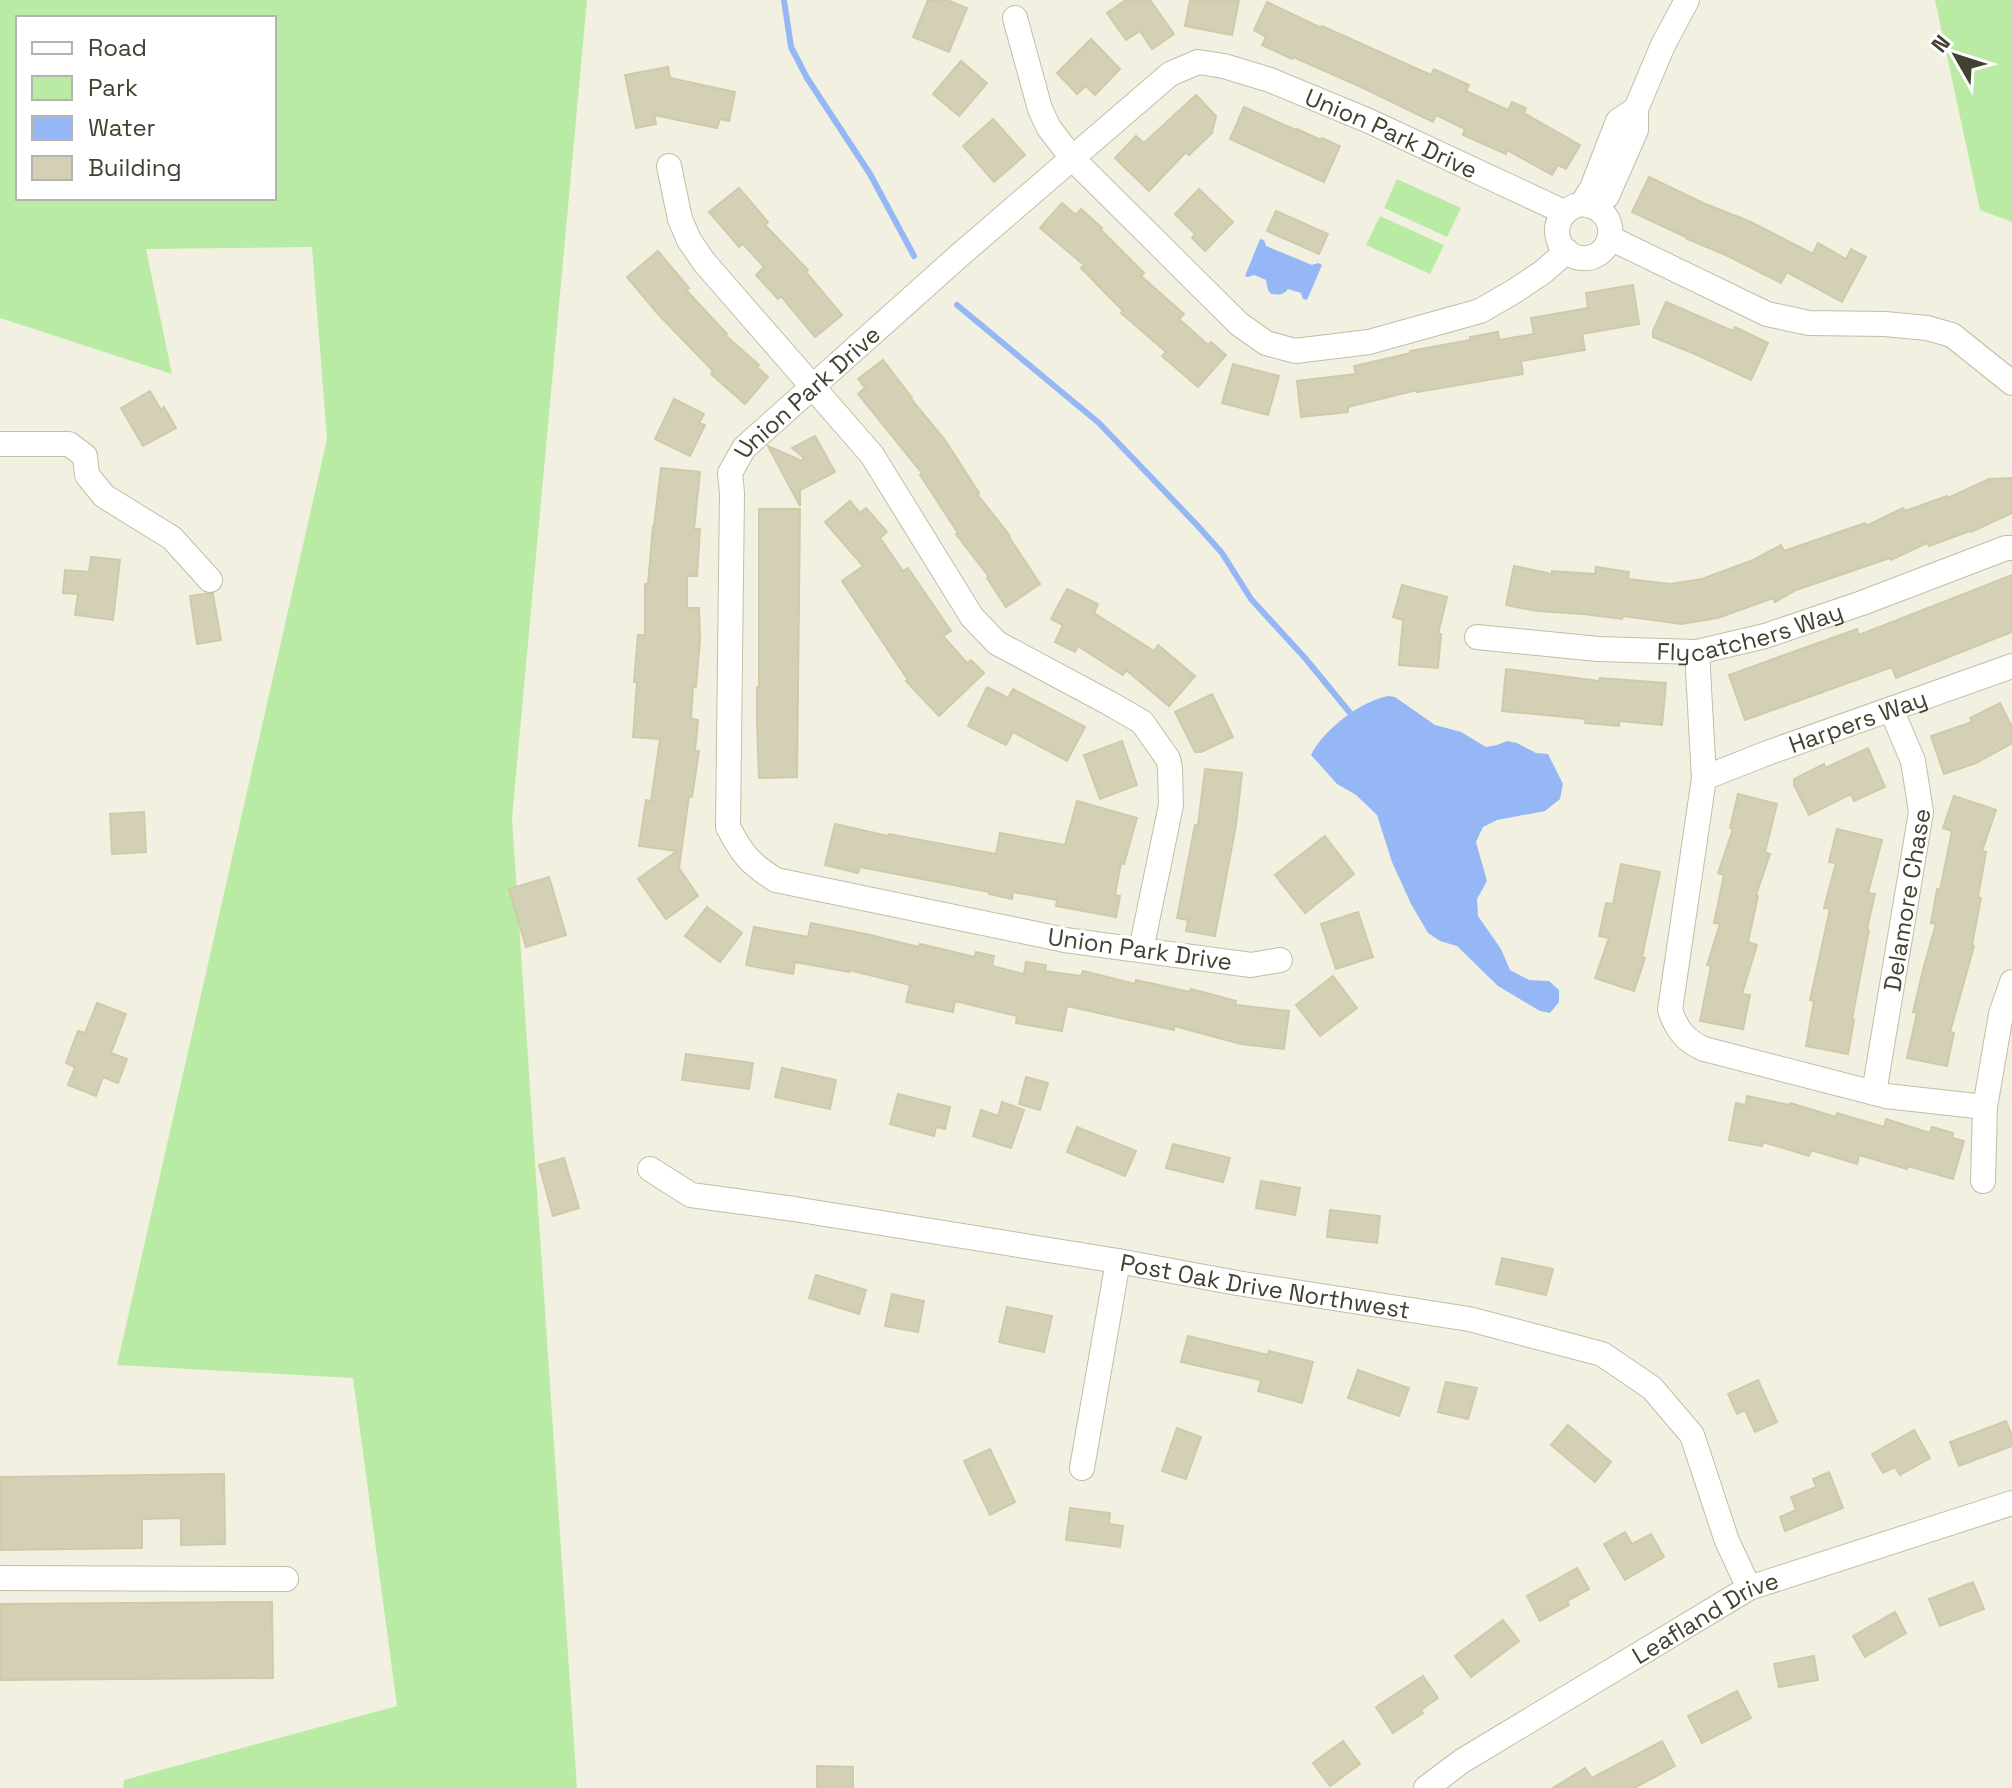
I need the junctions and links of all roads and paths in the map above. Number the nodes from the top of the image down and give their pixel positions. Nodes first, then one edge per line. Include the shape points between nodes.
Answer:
1 (1687, 0) edge
2 (1015, 18) dead end
3 (1072, 158) junction
4 (669, 166) dead end
5 (1583, 210) junction
6 (1610, 238) junction
7 (1567, 251) junction
8 (2012, 383) edge
9 (813, 386) junction
10 (0, 444) edge
11 (2012, 548) edge
12 (210, 580) dead end
13 (1477, 637) dead end
14 (1697, 652) junction
15 (2012, 666) edge
16 (1891, 709) junction
17 (1704, 778) junction
18 (1141, 950) junction
19 (1280, 960) dead end
20 (2012, 982) edge
21 (1874, 1093) junction
22 (1985, 1107) junction
23 (650, 1169) dead end
24 (1983, 1181) dead end
25 (1118, 1261) junction
26 (1082, 1468) dead end
27 (2012, 1503) edge
28 (0, 1578) edge
29 (286, 1579) dead end
30 (1749, 1588) junction
31 (1426, 1788) edge

1 - 5 street via 1636,109 1618,121
2 - 3 street via 1040,109
3 - 5 street, Union Park Drive via 1170,74 1198,62 1270,80
3 - 7 street via 1239,324 1266,343 1295,351 1369,342 1480,311
3 - 9 street, Union Park Drive
4 - 9 street via 689,240
5 - 6 street via 1609,221
5 - 7 street via 1559,220 1557,236
6 - 7 street via 1592,257
6 - 8 street via 1767,314 1809,323 1885,324 1952,335
9 - 18 street via 872,455 972,617 997,643 1142,722 1168,759 1171,805
9 - 18 street, Union Park Drive via 744,448 730,473 728,827 741,851 776,880 1065,940
10 - 12 street via 69,444 85,456 87,475 104,496 172,538
11 - 14 street, Flycatchers Way via 1765,636
13 - 14 street, Flycatchers Way
14 - 17 street
15 - 16 street, Harpers Way
16 - 17 street, Harpers Way
16 - 21 street, Delamore Chase via 1913,761 1921,812
17 - 21 street via 1670,1010 1676,1027 1704,1049
18 - 19 street, Union Park Drive via 1251,965
20 - 22 street
21 - 22 street
22 - 24 street
23 - 25 street, Post Oak Drive Northwest via 691,1195
25 - 26 street
25 - 30 street, Post Oak Drive Northwest via 1469,1319 1602,1354 1652,1388 1692,1435 1727,1541
27 - 30 street, Leafland Drive
28 - 29 street
30 - 31 street, Leafland Drive via 1462,1761

